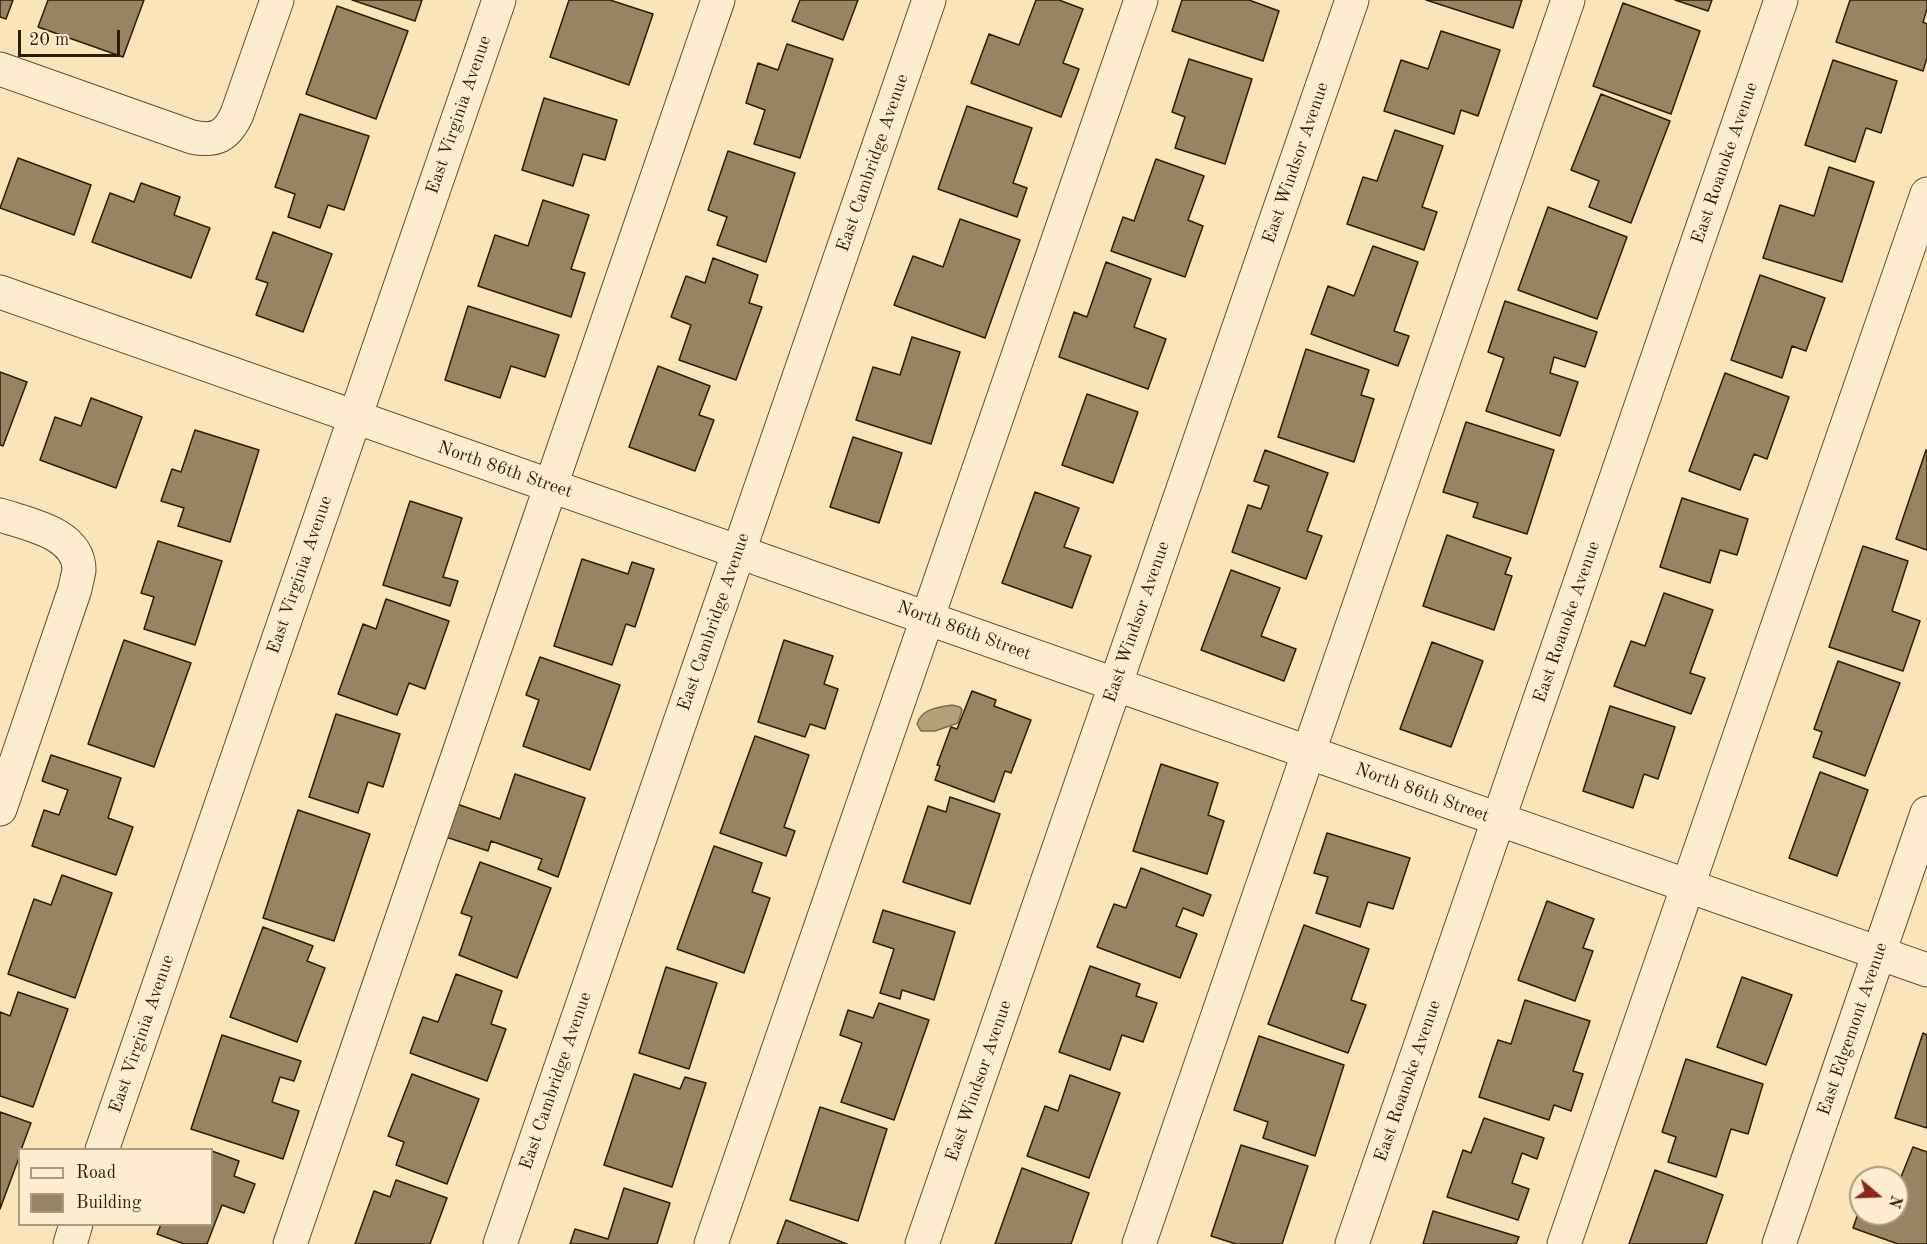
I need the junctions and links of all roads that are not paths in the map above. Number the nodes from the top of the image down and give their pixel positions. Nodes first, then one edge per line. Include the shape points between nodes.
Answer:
1 (277, 0) edge
2 (499, 0) edge
3 (718, 0) edge
4 (929, 0) edge
5 (1141, 0) edge
6 (1352, 0) edge
7 (1568, 0) edge
8 (1781, 0) edge
9 (0, 69) edge
10 (1927, 194) edge
11 (0, 292) edge
12 (355, 417) junction
13 (551, 486) junction
14 (0, 515) edge
15 (739, 551) junction
16 (927, 618) junction
17 (1116, 685) junction
18 (1308, 752) junction
19 (0, 809) edge
20 (1927, 813) edge
21 (1498, 821) junction
22 (1688, 886) junction
23 (1879, 954) junction
24 (1927, 970) edge
25 (102, 1148) edge
26 (75, 1226) edge
27 (70, 1244) edge
28 (290, 1244) edge
29 (500, 1244) edge
30 (711, 1244) edge
31 (922, 1244) edge
32 (1139, 1244) edge
33 (1352, 1244) edge
34 (1564, 1244) edge
35 (1779, 1244) edge

1 - 9 street via 231,127 205,140
2 - 12 street, East Virginia Avenue
3 - 13 street
4 - 15 street, East Cambridge Avenue
5 - 16 street
6 - 17 street, East Windsor Avenue
7 - 18 street
8 - 21 street, East Roanoke Avenue
10 - 22 street
11 - 12 street, North 86th Street
12 - 13 street, North 86th Street
12 - 25 street, East Virginia Avenue
13 - 15 street, North 86th Street
13 - 28 street
14 - 19 street via 64,540 79,569
15 - 16 street, North 86th Street
15 - 29 street, East Cambridge Avenue
16 - 17 street, North 86th Street
16 - 30 street
17 - 18 street, North 86th Street
17 - 31 street, East Windsor Avenue
18 - 21 street, North 86th Street
18 - 32 street
20 - 23 street, East Edgemont Avenue
21 - 22 street, North 86th Street
21 - 33 street, East Roanoke Avenue
22 - 23 street, North 86th Street
22 - 34 street
23 - 24 street, North 86th Street
23 - 35 street, East Edgemont Avenue
26 - 27 street

